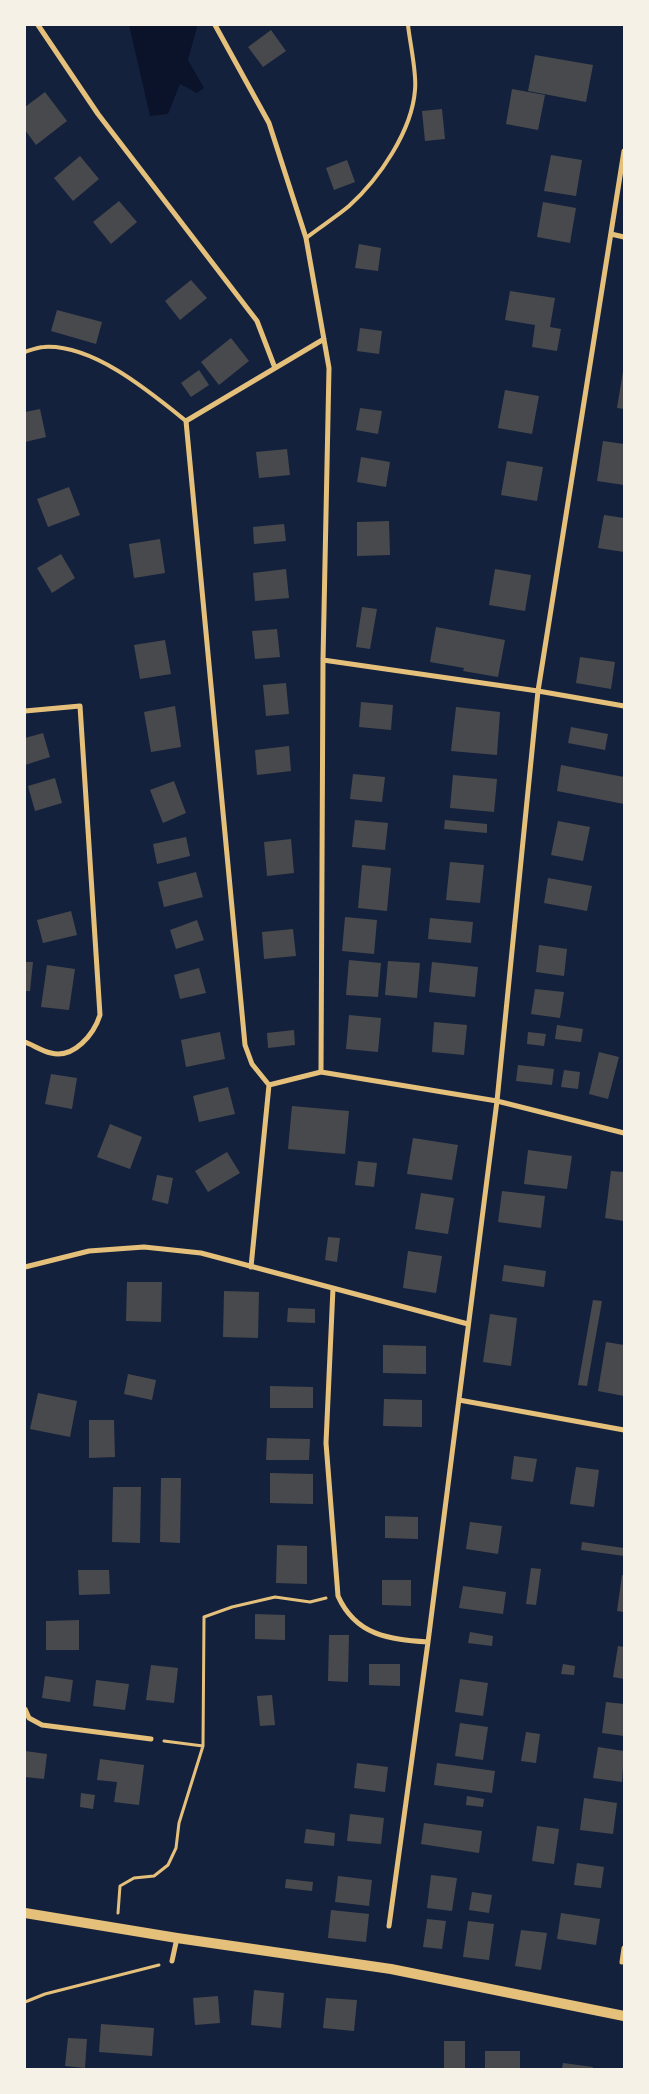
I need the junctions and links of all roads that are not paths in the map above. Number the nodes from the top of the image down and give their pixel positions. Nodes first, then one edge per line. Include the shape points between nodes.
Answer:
1 (38, 25) edge
2 (215, 25) edge
3 (408, 25) edge
4 (624, 151) edge
5 (611, 234) junction
6 (624, 237) edge
7 (306, 238) junction
8 (324, 339) junction
9 (25, 352) edge
10 (275, 368) junction
11 (186, 421) junction
12 (323, 660) junction
13 (538, 691) junction
14 (624, 706) edge
15 (25, 712) edge
16 (25, 1042) edge
17 (321, 1072) junction
18 (269, 1084) junction
19 (496, 1101) junction
20 (624, 1133) edge
21 (25, 1266) edge
22 (251, 1267) junction
23 (333, 1288) junction
24 (468, 1324) junction
25 (459, 1400) junction
26 (624, 1430) edge
27 (428, 1642) junction
28 (25, 1709) edge
29 (151, 1739) road end
30 (25, 1912) edge
31 (389, 1926) dead end
32 (177, 1938) junction
33 (624, 1948) edge
34 (172, 1961) road end
35 (622, 1962) dead end
36 (624, 2016) edge

1 - 10 street via 98,114 257,321
2 - 7 street via 269,123
3 - 7 lane via 415,89 411,113 390,157 349,206
4 - 5 street
5 - 6 street
5 - 13 street
7 - 8 street
8 - 10 street
8 - 12 street via 328,368
9 - 11 lane via 43,347 65,348 90,357 132,378
10 - 11 street
11 - 18 street via 245,1045 252,1064
12 - 13 street
12 - 17 street
13 - 14 street
13 - 19 street
15 - 16 street via 80,706 100,1014 96,1027 82,1044 62,1053 51,1053
17 - 18 street
17 - 19 street
18 - 22 street
19 - 20 street
19 - 24 street
21 - 22 street via 88,1251 144,1246 201,1253
22 - 23 street
23 - 24 street
23 - 27 street via 326,1443 338,1596 352,1619 380,1636
24 - 25 street
25 - 26 street
25 - 27 street
27 - 31 street
28 - 29 street via 29,1718 42,1724
30 - 32 main road
32 - 34 street
32 - 36 main road via 391,1969
33 - 35 street

